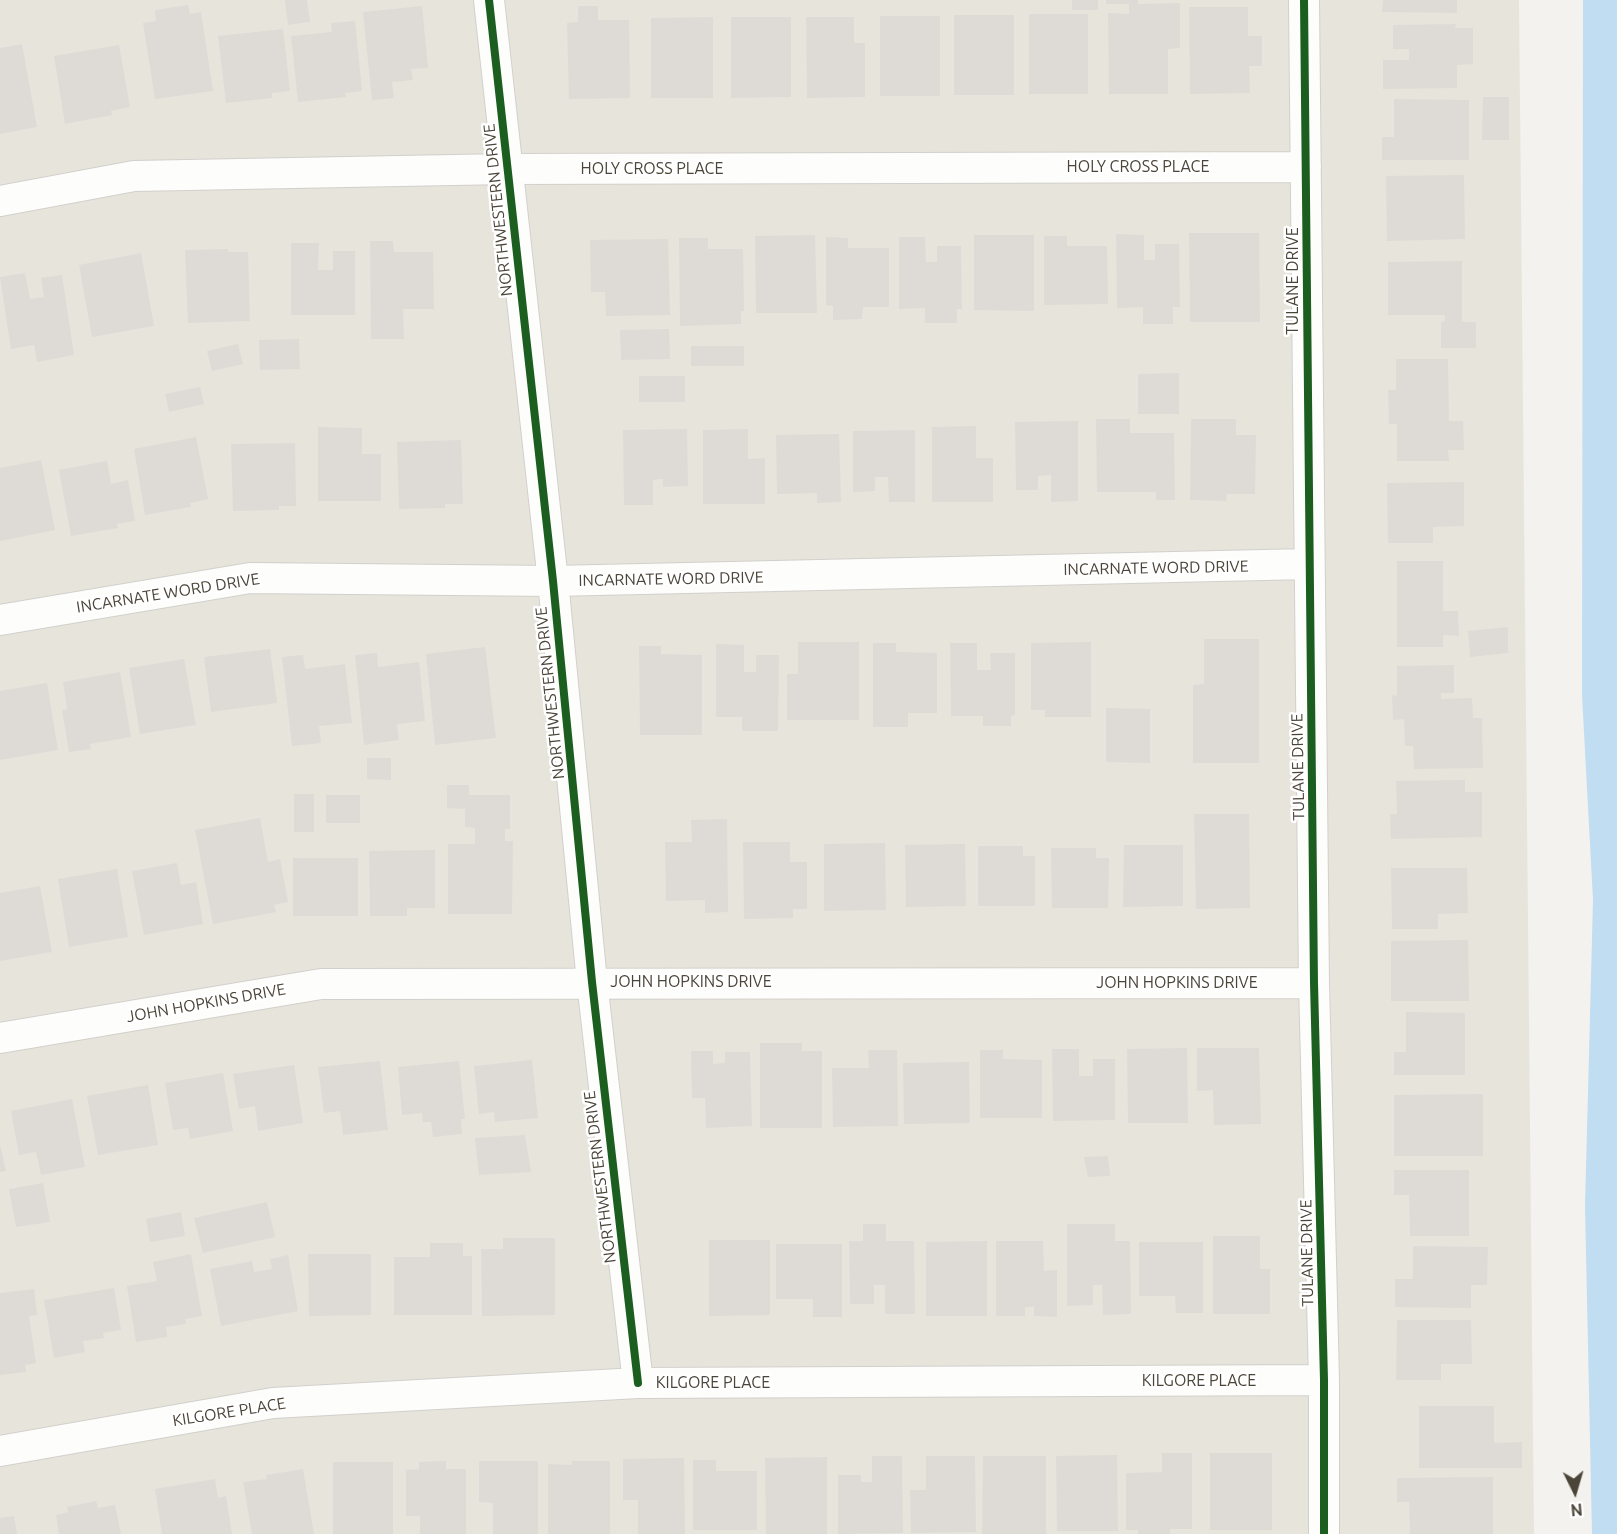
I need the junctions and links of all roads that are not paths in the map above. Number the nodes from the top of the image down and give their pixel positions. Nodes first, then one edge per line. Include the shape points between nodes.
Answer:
1 (489, 0) edge
2 (1304, 0) edge
3 (1306, 167) junction
4 (507, 170) junction
5 (0, 201) edge
6 (1308, 564) junction
7 (553, 581) junction
8 (0, 620) edge
9 (592, 982) junction
10 (1314, 983) junction
11 (0, 1038) edge
12 (1324, 1380) junction
13 (638, 1383) junction
14 (0, 1451) edge
15 (1324, 1534) edge

1 - 4 street, NORTHWESTERN DRIVE
2 - 3 street, TULANE DRIVE
3 - 4 street, HOLY CROSS PLACE
3 - 6 street, TULANE DRIVE
4 - 5 street, HOLY CROSS PLACE via 134,176
4 - 7 street, NORTHWESTERN DRIVE
6 - 7 street, INCARNATE WORD DRIVE
6 - 10 street, TULANE DRIVE
7 - 8 street, INCARNATE WORD DRIVE via 250,578
7 - 9 street, NORTHWESTERN DRIVE
9 - 10 street, JOHN HOPKINS DRIVE
9 - 11 street, JOHN HOPKINS DRIVE via 321,984
9 - 13 street, NORTHWESTERN DRIVE
10 - 12 street, TULANE DRIVE
12 - 13 street, KILGORE PLACE
12 - 15 street, TULANE DRIVE
13 - 14 street, KILGORE PLACE via 273,1403

